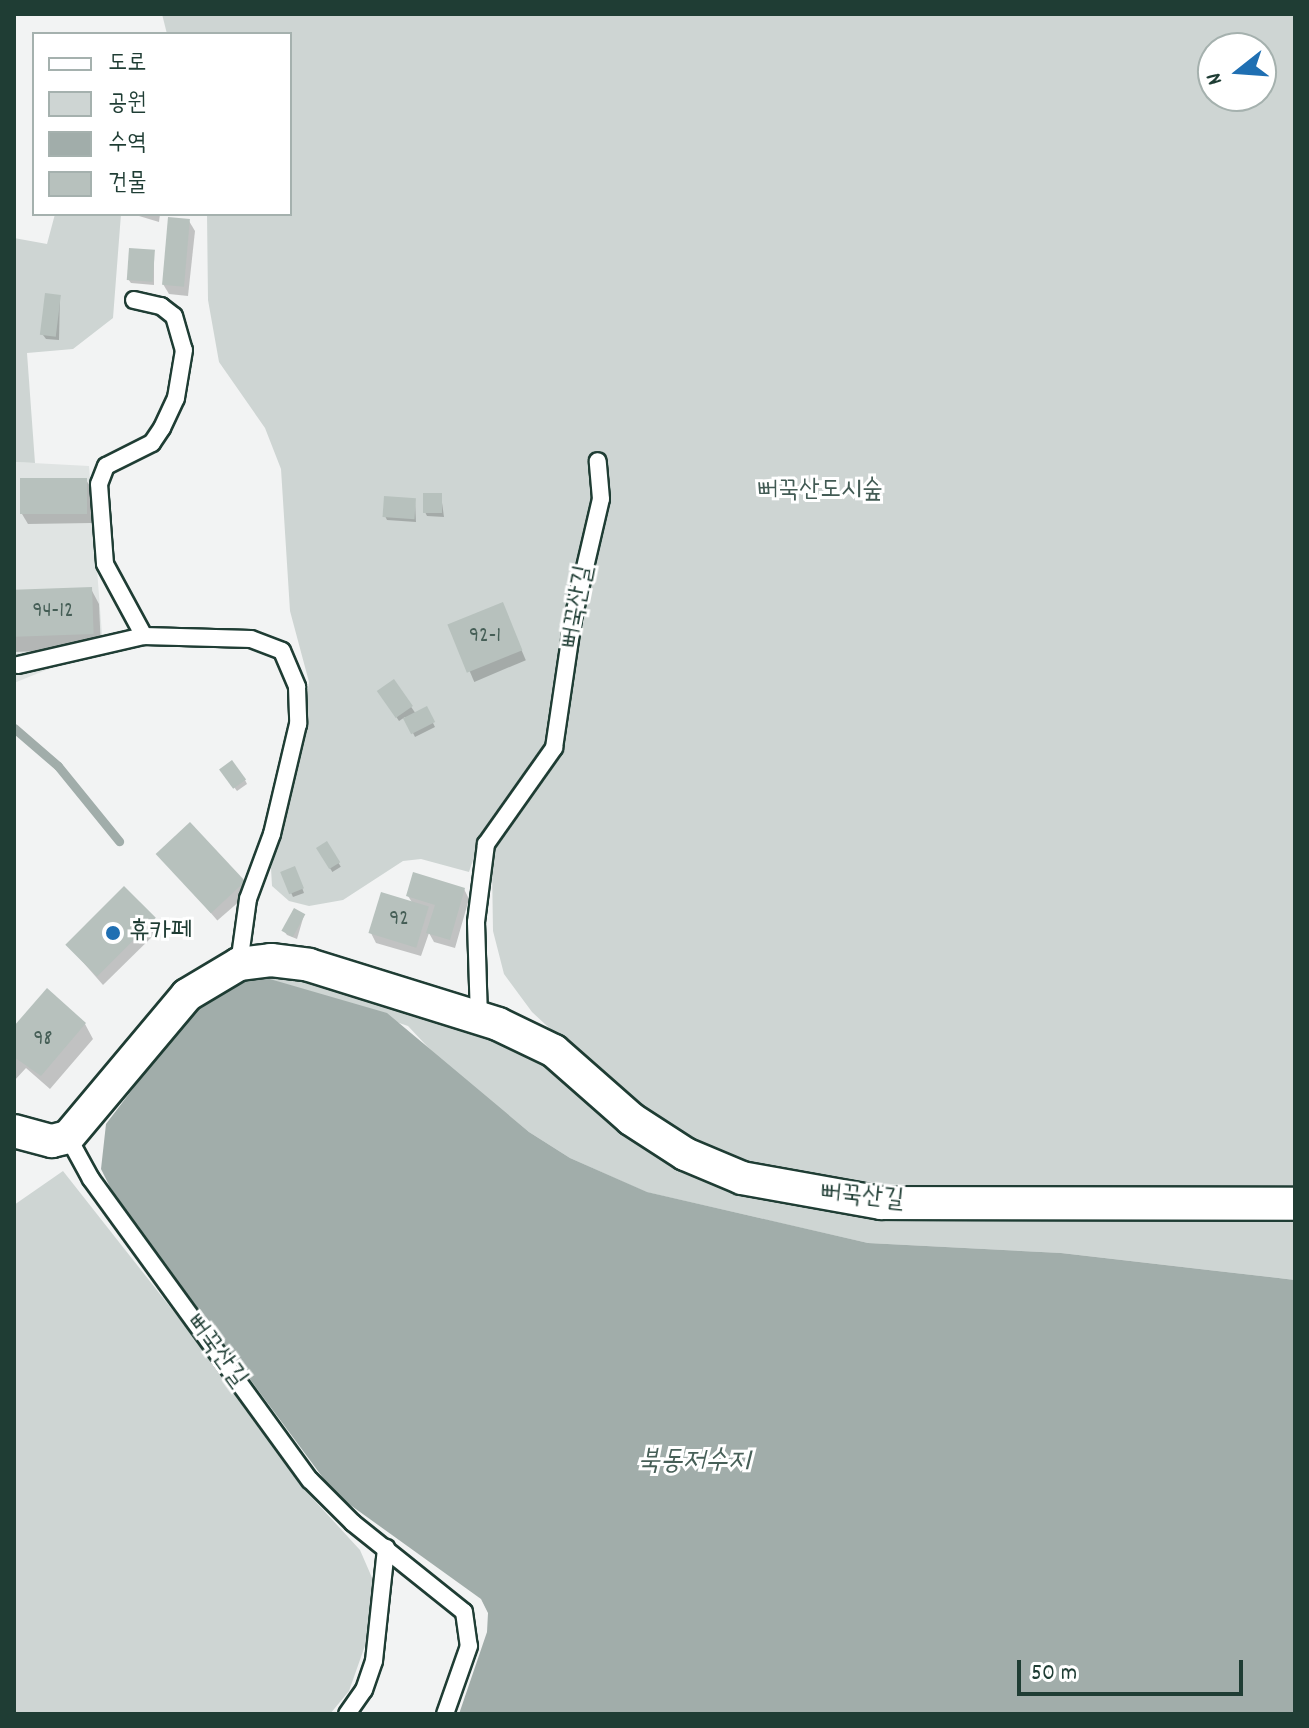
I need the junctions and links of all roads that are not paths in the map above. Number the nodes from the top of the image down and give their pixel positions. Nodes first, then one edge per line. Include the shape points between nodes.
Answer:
1 (134, 300) dead end
2 (598, 461) dead end
3 (144, 636) junction
4 (18, 665) dead end
5 (239, 964) junction
6 (479, 1018) junction
7 (14, 1131) edge
8 (68, 1137) junction
9 (1295, 1204) edge
10 (386, 1548) junction
11 (347, 1714) edge
12 (445, 1714) edge

1 - 3 lane via 161,306 174,316 184,350 176,398 162,428 152,443 106,466 99,484 105,564
2 - 6 lane, 뻐꾹산길 via 601,499 573,619 557,738 542,767 503,815 483,856 476,922
3 - 4 lane via 95,643
3 - 5 lane via 251,639 282,651 292,667 298,724 292,759 248,899
5 - 6 street, 뻐꾹산길 via 271,960 309,965
5 - 8 street, 뻐꾹산길 via 187,995
6 - 9 street, 뻐꾹산길 via 554,1051 631,1119 685,1154 742,1178 881,1203
7 - 8 street via 34,1139
8 - 10 lane, 뻐꾹산길 via 91,1179 310,1480
10 - 11 lane via 374,1661 364,1690
10 - 12 lane, 뻐꾹산길 via 464,1612 469,1646

